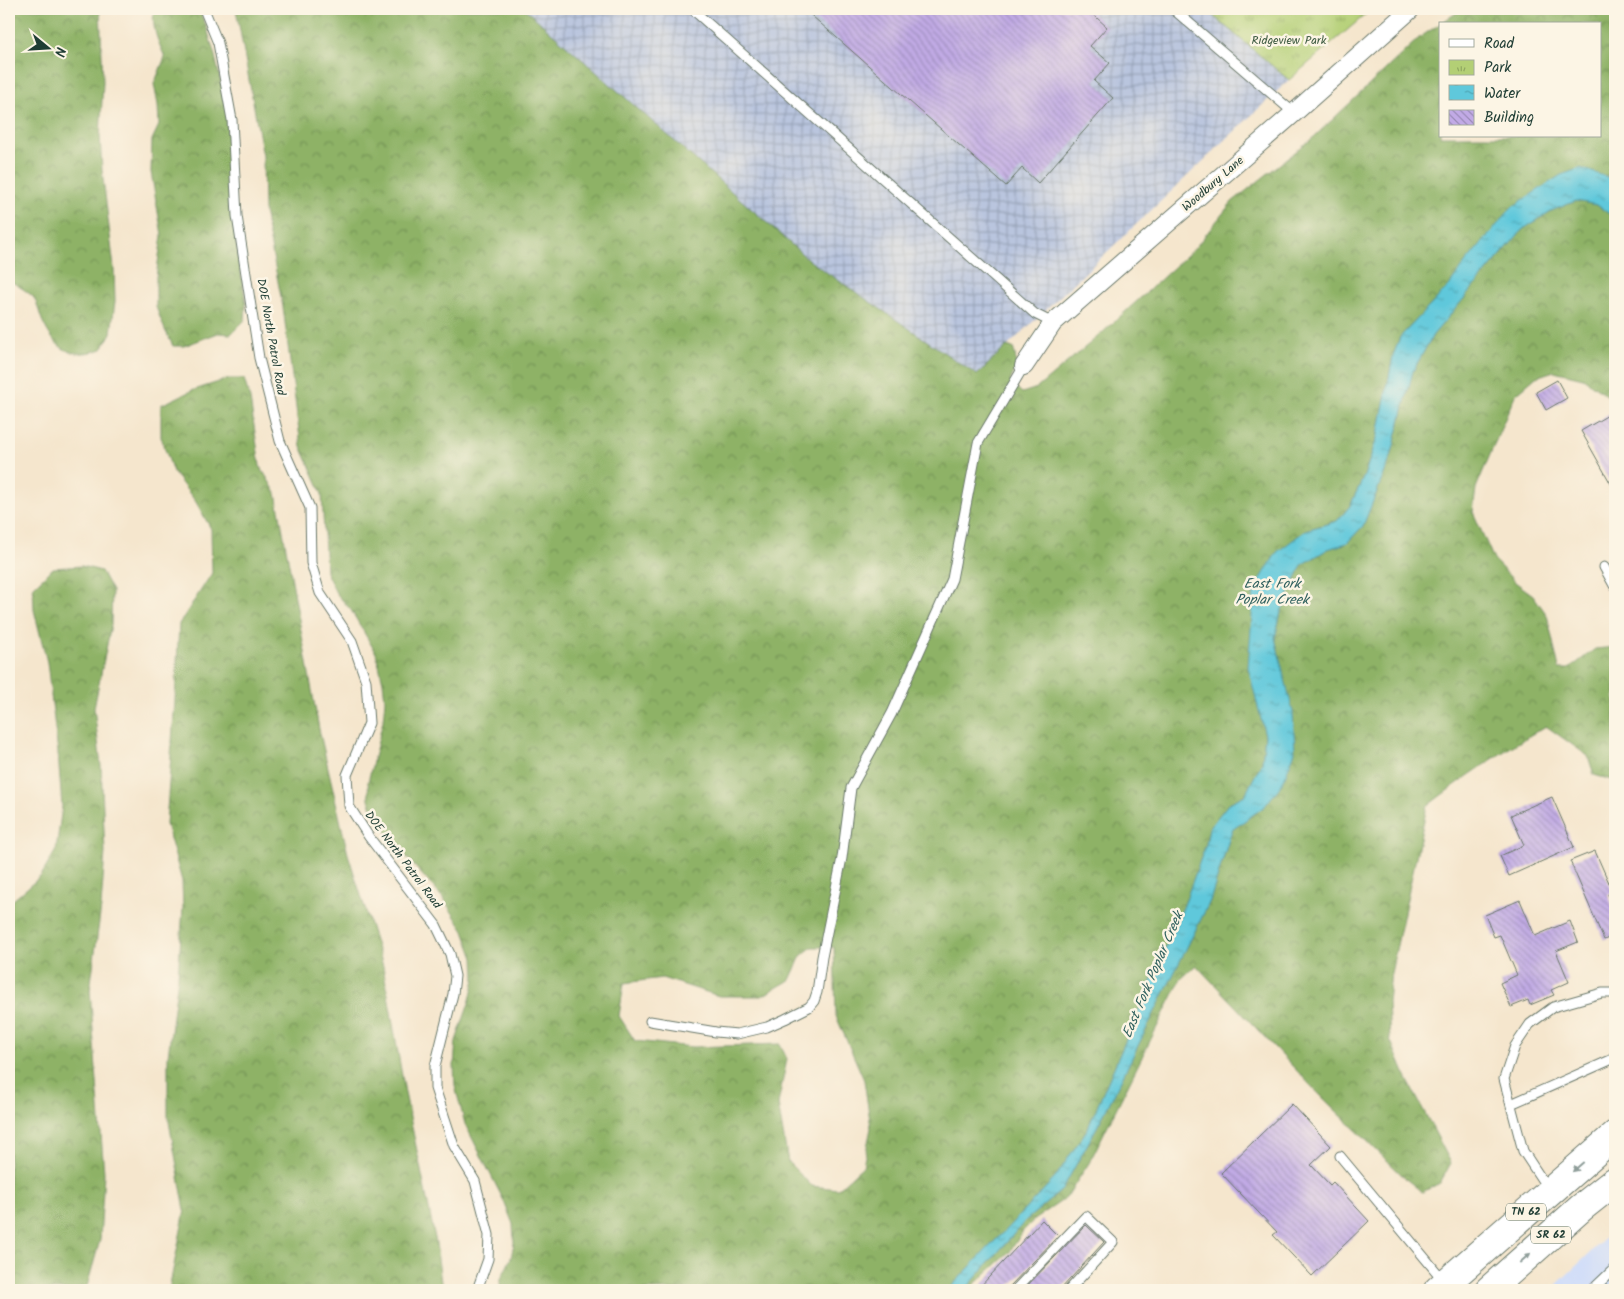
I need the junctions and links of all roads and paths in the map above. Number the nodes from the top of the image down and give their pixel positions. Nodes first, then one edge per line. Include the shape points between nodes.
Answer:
1 (204, 9) edge
2 (692, 9) edge
3 (1173, 9) edge
4 (1410, 9) edge
5 (1294, 113) junction
6 (1053, 323) junction
7 (1024, 366) joint
8 (1604, 567) dead end
9 (1615, 587) edge
10 (1615, 994) edge
11 (650, 1021) dead end
12 (1615, 1058) edge
13 (1512, 1104) junction
14 (1615, 1135) edge
15 (1340, 1156) dead end
16 (1615, 1181) edge
17 (1549, 1192) junction
18 (1615, 1268) edge
19 (1445, 1288) edge
20 (477, 1290) edge
21 (1015, 1290) edge
22 (1069, 1290) edge
23 (1489, 1290) edge
24 (1592, 1290) edge

1 - 20 lane, DOE North Patrol Road via 218,43 232,120 237,216 259,358 280,441 310,508 311,563 320,593 352,641 366,681 370,723 347,775 349,806 436,925 450,954 455,976 435,1066 435,1088 454,1146 475,1181 489,1235 488,1259
2 - 6 lane via 1035,314
3 - 5 lane
4 - 5 street, Woodbury Lane
5 - 6 street, Woodbury Lane
6 - 7 street, Woodbury Lane
7 - 11 lane via 978,444 952,579 892,714 851,788 842,858 814,1001 785,1019 737,1034
8 - 9 lane
10 - 13 lane via 1602,993 1554,1006 1530,1024 1514,1046 1504,1079
12 - 13 lane
13 - 17 lane via 1523,1151
14 -> 17 highway, TN 62
15 - 19 lane
23 -> 16 highway, SR 62
17 - 19 highway, TN 62
18 - 24 lane
21 - 22 lane via 1086,1216 1113,1242

